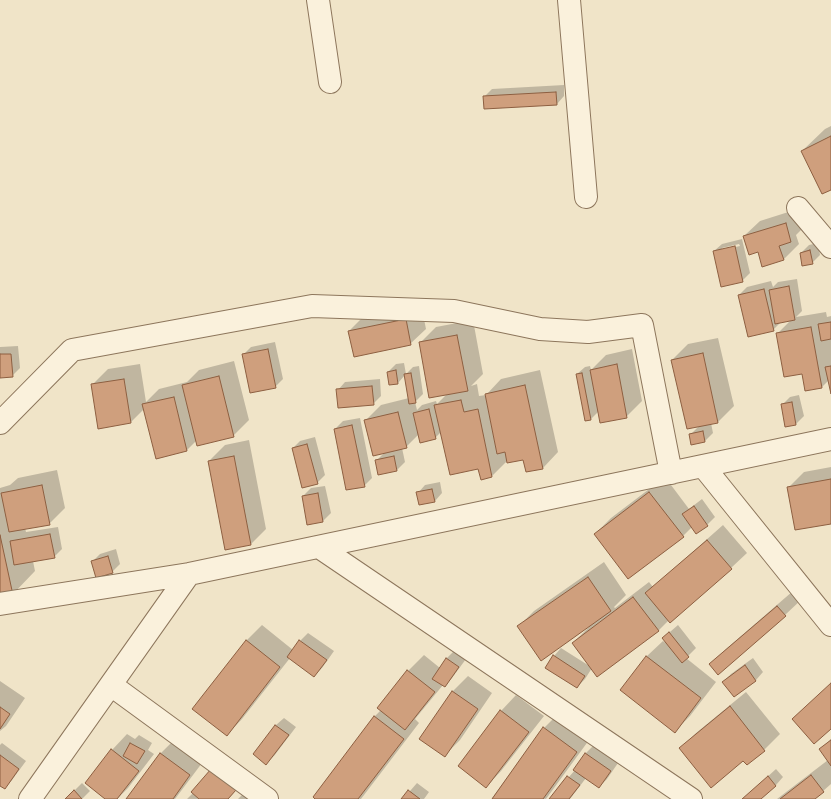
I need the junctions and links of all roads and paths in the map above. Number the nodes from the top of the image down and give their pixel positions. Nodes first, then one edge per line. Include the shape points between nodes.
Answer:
1 (318, 0) edge
2 (569, 0) edge
3 (330, 82) dead end
4 (586, 197) dead end
5 (798, 208) dead end
6 (831, 247) edge
7 (0, 423) edge
8 (831, 439) edge
9 (703, 466) junction
10 (671, 473) junction
11 (319, 547) junction
12 (189, 574) junction
13 (0, 604) edge
14 (831, 625) edge
15 (111, 685) junction
16 (30, 799) edge
17 (267, 799) edge
18 (690, 799) edge

1 - 3 street
2 - 4 street
5 - 6 street
7 - 10 street via 72,350 312,306 454,310 540,329 588,332 642,325
8 - 9 street
9 - 10 street
9 - 14 street
10 - 11 street
11 - 12 street
11 - 18 street
12 - 13 street
12 - 15 street
15 - 16 street
15 - 17 street

